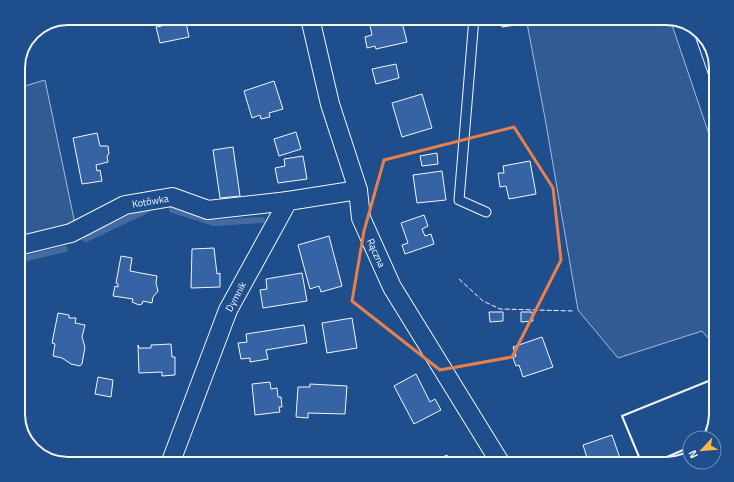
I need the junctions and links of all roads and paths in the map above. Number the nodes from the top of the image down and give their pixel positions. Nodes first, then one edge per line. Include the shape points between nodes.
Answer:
1 (312, 25) edge
2 (473, 25) edge
3 (358, 190) junction
4 (288, 201) junction
5 (486, 212) dead end
6 (25, 244) edge
7 (173, 457) edge
8 (497, 457) edge

1 - 3 street, Rączna via 330,104
2 - 5 lane via 459,200
3 - 4 street
3 - 8 street, Rączna via 361,218 392,286
4 - 6 street, Kotówka via 208,210 172,197 125,205 71,233
4 - 7 street, Dymnik via 228,310

